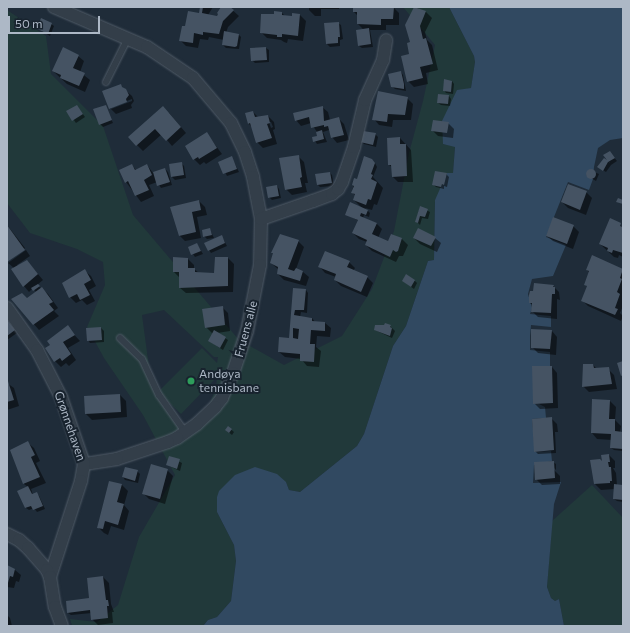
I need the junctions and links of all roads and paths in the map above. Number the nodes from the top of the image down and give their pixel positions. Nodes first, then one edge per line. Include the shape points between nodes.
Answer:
1 (54, 7) edge
2 (128, 38) junction
3 (386, 40) dead end
4 (106, 82) dead end
5 (261, 219) junction
6 (7, 308) edge
7 (120, 338) dead end
8 (185, 432) junction
9 (84, 464) junction
10 (7, 534) edge
11 (50, 577) junction
12 (62, 626) edge

1 - 2 street, Fruens alle
2 - 4 lane
2 - 5 street, Fruens alle via 172,62 193,78 231,123 245,152 253,177
3 - 5 street via 383,60 365,100 354,147 338,189 326,196
5 - 8 street, Fruens alle via 258,279 238,359 222,398
6 - 9 street, Grønnehaven via 37,350 61,396
7 - 8 lane via 142,359 159,395
8 - 9 street, Fruens alle via 146,451
9 - 11 street, Grønnehaven via 81,481
10 - 11 street via 28,548
11 - 12 street

